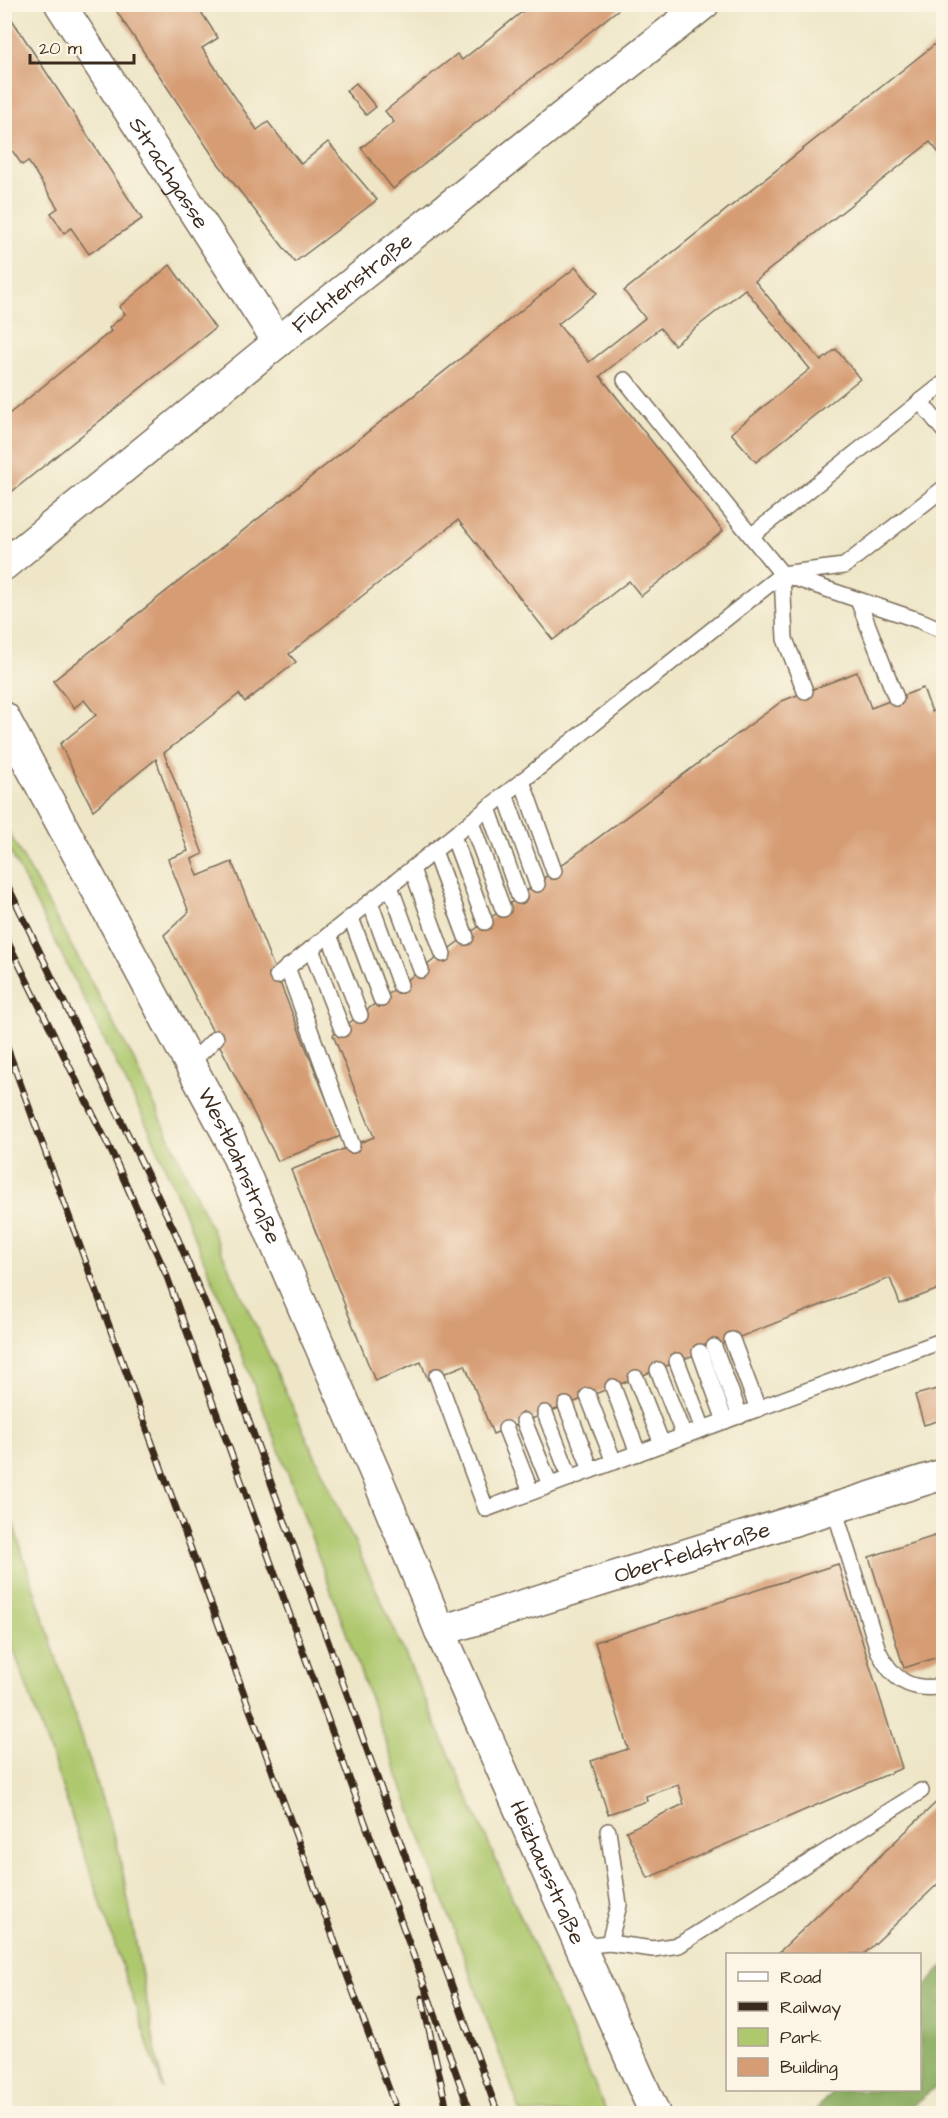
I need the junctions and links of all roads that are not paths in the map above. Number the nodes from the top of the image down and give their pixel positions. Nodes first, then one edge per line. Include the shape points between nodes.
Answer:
1 (60, 4) edge
2 (704, 4) edge
3 (278, 342) junction
4 (625, 380) dead end
5 (944, 383) edge
6 (920, 401) junction
7 (944, 430) edge
8 (944, 488) edge
9 (751, 536) junction
10 (4, 565) edge
11 (782, 574) junction
12 (858, 600) junction
13 (944, 631) edge
14 (806, 692) dead end
15 (896, 698) dead end
16 (4, 717) edge
17 (522, 781) junction
18 (505, 794) junction
19 (488, 808) junction
20 (471, 822) junction
21 (453, 836) junction
22 (434, 851) junction
23 (412, 869) junction
24 (554, 870) dead end
25 (537, 884) dead end
26 (390, 886) junction
27 (519, 896) dead end
28 (370, 902) junction
29 (503, 909) dead end
30 (351, 918) junction
31 (485, 922) dead end
32 (329, 935) junction
33 (466, 937) dead end
34 (311, 949) junction
35 (443, 954) dead end
36 (421, 970) dead end
37 (400, 985) dead end
38 (381, 999) dead end
39 (360, 1015) dead end
40 (342, 1029) dead end
41 (216, 1038) dead end
42 (190, 1064) junction
43 (352, 1145) dead end
44 (732, 1340) dead end
45 (944, 1340) edge
46 (677, 1361) dead end
47 (658, 1370) dead end
48 (437, 1376) dead end
49 (636, 1378) dead end
50 (613, 1387) dead end
51 (588, 1396) dead end
52 (566, 1405) dead end
53 (758, 1409) junction
54 (545, 1413) dead end
55 (740, 1416) junction
56 (524, 1421) dead end
57 (725, 1421) junction
58 (506, 1429) dead end
59 (703, 1429) junction
60 (684, 1436) junction
61 (662, 1444) junction
62 (638, 1453) junction
63 (614, 1462) junction
64 (591, 1470) junction
65 (944, 1474) edge
66 (570, 1478) junction
67 (550, 1485) junction
68 (531, 1492) junction
69 (834, 1508) junction
70 (440, 1631) junction
71 (944, 1686) edge
72 (921, 1791) dead end
73 (608, 1831) dead end
74 (595, 1945) junction
75 (655, 2114) edge

1 - 3 street, Strachgasse
2 - 3 street, Fichtenstraße
3 - 10 street, Fichtenstraße
4 - 9 lane
5 - 6 lane
6 - 7 lane
6 - 9 lane
8 - 11 lane via 844,566
9 - 11 lane
11 - 12 lane
11 - 14 lane via 785,639
11 - 17 lane
12 - 13 lane
12 - 15 lane
16 - 42 street, Westbahnstraße
17 - 18 lane
17 - 24 lane
18 - 19 lane
18 - 25 lane
19 - 20 lane
19 - 27 lane
20 - 21 lane
20 - 29 lane
21 - 22 lane
21 - 31 lane
22 - 23 lane
22 - 33 lane
23 - 26 lane
23 - 35 lane
26 - 28 lane
26 - 36 lane
28 - 30 lane
28 - 37 lane
30 - 32 lane
30 - 38 lane
32 - 34 lane
32 - 39 lane
34 - 40 lane
34 - 43 lane via 282,971
41 - 42 lane
42 - 70 street, Westbahnstraße via 239,1159
44 - 53 lane
45 - 53 lane
46 - 59 lane
47 - 60 lane
48 - 68 lane via 486,1509
49 - 61 lane
50 - 62 lane
51 - 63 lane
52 - 64 lane
53 - 55 lane
54 - 66 lane
55 - 57 lane
55 - 57 lane via 707,1350
56 - 67 lane
57 - 59 lane
58 - 68 lane
59 - 60 lane
60 - 61 lane
61 - 62 lane
62 - 63 lane
63 - 64 lane
64 - 66 lane
65 - 69 street, Oberfeldstraße
66 - 67 lane
67 - 68 lane
69 - 70 street, Oberfeldstraße
69 - 71 lane via 887,1668 902,1682 926,1689
70 - 74 street, Heizhausstraße
72 - 74 lane via 679,1945 653,1949
73 - 74 lane via 619,1905
74 - 75 street, Heizhausstraße

